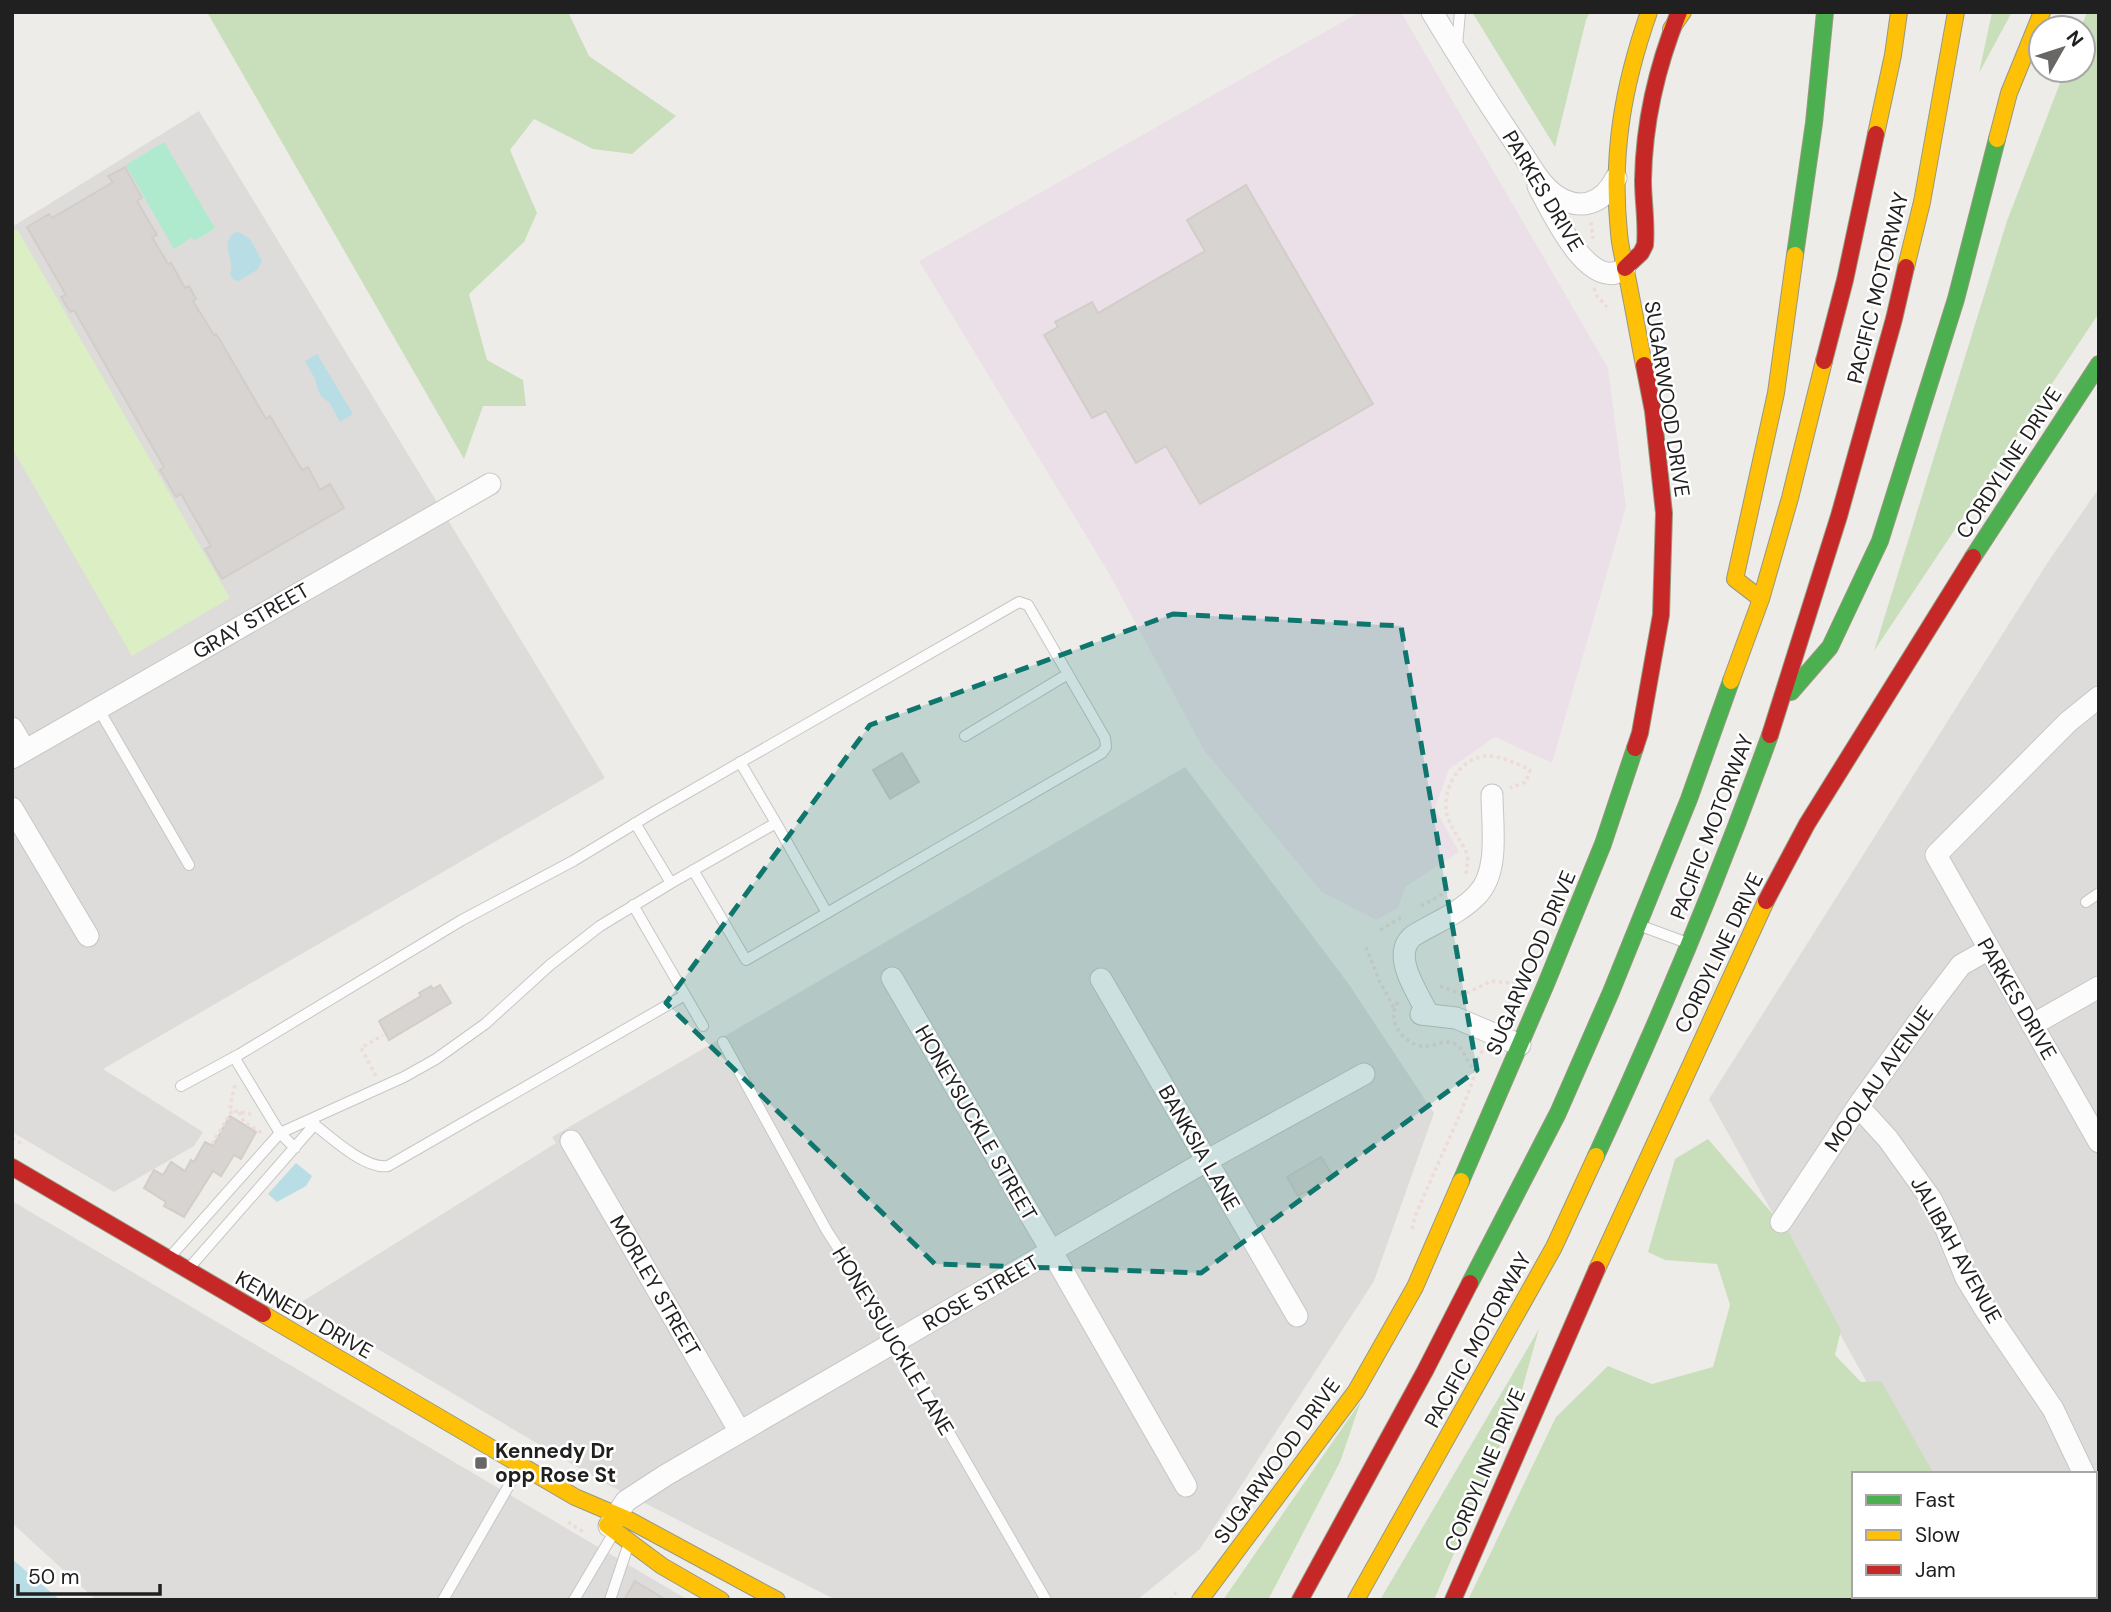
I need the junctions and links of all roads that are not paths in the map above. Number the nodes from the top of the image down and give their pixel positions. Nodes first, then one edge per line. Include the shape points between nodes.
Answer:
1 (1432, 12) edge
2 (1460, 12) edge
3 (1649, 12) edge
4 (1681, 12) edge
5 (1825, 12) edge
6 (1899, 12) edge
7 (1956, 12) edge
8 (2042, 12) edge
9 (1456, 52) junction
10 (1499, 118) junction
11 (1616, 178) junction
12 (1625, 268) junction
13 (2099, 364) edge
14 (490, 484) dead end
15 (1761, 599) junction
16 (1068, 674) junction
17 (2099, 697) edge
18 (1781, 704) junction
19 (98, 709) junction
20 (12, 728) edge
21 (965, 736) dead end
22 (19, 754) edge
23 (740, 762) junction
24 (1492, 795) road end
25 (12, 808) edge
26 (635, 823) junction
27 (776, 823) junction
28 (189, 864) dead end
29 (693, 870) junction
30 (671, 883) junction
31 (2099, 893) edge
32 (2086, 902) dead end
33 (633, 905) junction
34 (827, 913) junction
35 (1639, 925) junction
36 (88, 936) dead end
37 (1689, 944) junction
38 (1989, 949) junction
39 (892, 978) dead end
40 (1101, 979) dead end
41 (2099, 987) edge
42 (685, 995) junction
43 (2032, 1025) junction
44 (703, 1026) dead end
45 (723, 1042) dead end
46 (1520, 1045) junction
47 (234, 1057) junction
48 (1364, 1074) dead end
49 (181, 1086) dead end
50 (1858, 1106) junction
51 (313, 1122) junction
52 (277, 1136) junction
53 (571, 1140) dead end
54 (2099, 1142) edge
55 (295, 1148) junction
56 (1206, 1161) junction
57 (12, 1167) edge
58 (1781, 1222) dead end
59 (1052, 1252) junction
60 (168, 1260) junction
61 (187, 1270) junction
62 (1297, 1316) dead end
63 (896, 1342) junction
64 (740, 1432) junction
65 (520, 1465) junction
66 (2083, 1472) edge
67 (1186, 1486) dead end
68 (613, 1524) junction
69 (629, 1542) junction
70 (716, 1566) junction
71 (775, 1599) edge
72 (443, 1600) edge
73 (574, 1600) edge
74 (610, 1600) edge
75 (721, 1600) edge
76 (739, 1600) edge
77 (1045, 1600) edge
78 (1200, 1600) edge
79 (1300, 1600) edge
80 (1356, 1600) edge
81 (1453, 1600) edge

1 - 9 street, PARKES DRIVE
2 - 9 lane
3 - 11 main road, SUGARWOOD DRIVE via 1619,125
4 - 12 main road via 1655,81 1646,130 1645,245
5 - 15 main road via 1776,393 1735,579
6 - 15 main road, PACIFIC MOTORWAY via 1845,280
7 - 18 main road, PACIFIC MOTORWAY via 1922,202 1894,319
8 - 18 main road via 2009,93 1956,299 1880,541 1830,647
9 - 10 street, PARKES DRIVE
10 - 11 street, PARKES DRIVE via 1542,182 1562,199 1583,205 1596,202
10 - 12 street, PARKES DRIVE via 1581,257 1608,274
11 - 12 main road, SUGARWOOD DRIVE
12 - 46 main road, SUGARWOOD DRIVE via 1653,411 1664,513 1661,615 1640,733 1603,844
13 - 81 main road, CORDYLINE DRIVE via 1928,626 1807,824 1761,910 1572,1322
14 - 19 street, GRAY STREET
15 - 35 main road, PACIFIC MOTORWAY
16 - 21 lane
16 - 23 lane via 1028,605 1019,602
16 - 34 lane via 1105,738 1102,753
17 - 38 street, PARKES DRIVE via 2068,722 1936,855
18 - 37 main road, PACIFIC MOTORWAY
19 - 22 street, GRAY STREET
19 - 28 lane
20 - 22 street
23 - 26 lane
23 - 27 lane
24 - 46 street via 1493,860 1485,885 1467,904 1407,940 1403,949 1424,1014 1456,1018
25 - 36 street
26 - 30 lane
26 - 47 lane
27 - 29 lane
27 - 34 lane
29 - 30 lane
29 - 34 lane via 746,960
30 - 33 lane
31 - 32 lane
33 - 42 lane
33 - 51 lane via 568,950 461,1042
35 - 37 lane
35 - 79 main road, PACIFIC MOTORWAY via 1558,1113
37 - 80 main road, PACIFIC MOTORWAY via 1554,1247
38 - 43 street, PARKES DRIVE
38 - 50 street, MOOLAU AVENUE via 1961,965
39 - 59 street, HONEYSUCKLE STREET
40 - 56 street, BANKSIA LANE
41 - 43 street
42 - 44 lane
42 - 51 lane via 388,1166 369,1163
43 - 54 street, PARKES DRIVE
45 - 63 lane, HONEYSUUCKLE LANE via 827,1231
46 - 78 main road, SUGARWOOD DRIVE via 1415,1286 1356,1391
47 - 49 lane
47 - 52 lane
48 - 56 street, ROSE STREET
50 - 58 street, MOOLAU AVENUE
50 - 66 street, JALIBAH AVENUE via 1931,1199 1966,1278 2053,1409
51 - 52 lane
51 - 55 lane
52 - 55 lane
52 - 60 lane
53 - 64 street, MORLEY STREET
55 - 61 lane
56 - 59 street, ROSE STREET
56 - 62 street, BANKSIA LANE
57 - 60 main road, KENNEDY DRIVE
59 - 63 street, ROSE STREET
59 - 67 street, HONEYSUCKLE STREET
60 - 61 main road, KENNEDY DRIVE
61 - 65 main road, KENNEDY DRIVE
63 - 64 street, ROSE STREET
63 - 77 lane, HONEYSUUCKLE LANE
64 - 68 street, ROSE STREET via 633,1495
65 - 68 main road, KENNEDY DRIVE
65 - 72 lane
68 - 69 main road, KENNEDY DRIVE
68 - 70 main road, KENNEDY DRIVE
68 - 73 lane
69 - 74 lane
69 - 75 main road, KENNEDY DRIVE via 689,1589
70 - 71 main road, KENNEDY DRIVE
70 - 76 street

